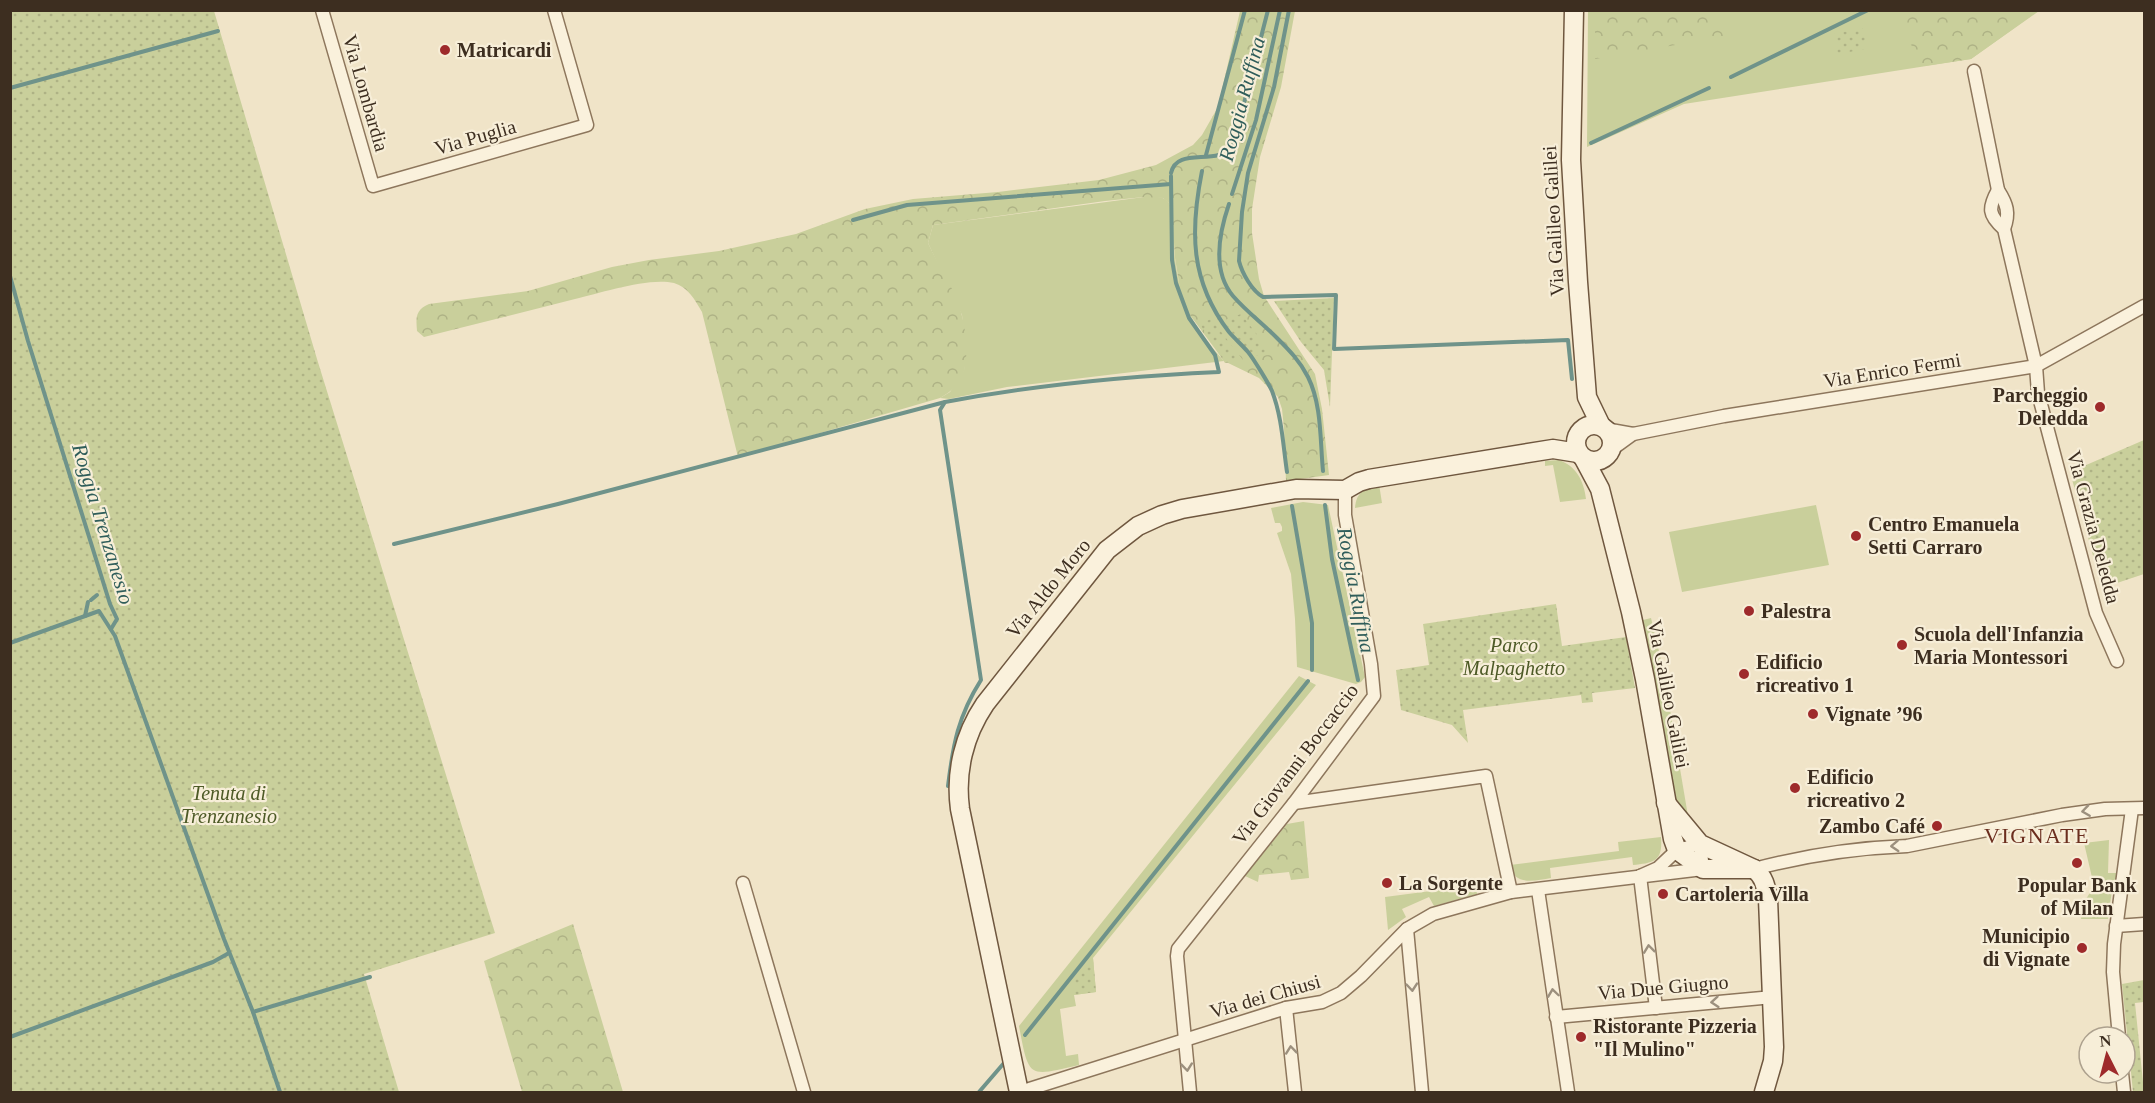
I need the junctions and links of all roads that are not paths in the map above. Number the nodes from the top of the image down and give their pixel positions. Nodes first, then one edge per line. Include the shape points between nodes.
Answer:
1 (322, 10) edge
2 (555, 10) edge
3 (1574, 10) edge
4 (1974, 71) dead end
5 (373, 186) joint
6 (2145, 306) edge
7 (2036, 366) junction
8 (1587, 397) junction
9 (1603, 428) junction
10 (1580, 431) junction
11 (1633, 434) junction
12 (1553, 448) junction
13 (1608, 454) junction
14 (1581, 456) junction
15 (1600, 489) junction
16 (1345, 490) junction
17 (2117, 661) dead end
18 (1294, 803) junction
19 (1666, 803) junction
20 (2138, 808) edge
21 (1700, 844) junction
22 (1677, 850) junction
23 (1703, 868) junction
24 (1754, 869) junction
25 (1640, 876) junction
26 (743, 883) dead end
27 (1538, 890) junction
28 (1511, 892) junction
29 (2145, 924) edge
30 (2116, 926) junction
31 (1407, 929) junction
32 (1773, 996) junction
33 (1286, 1008) junction
34 (1656, 1008) junction
35 (1556, 1017) junction
36 (2118, 1025) edge
37 (1185, 1041) junction
38 (804, 1092) edge
39 (1019, 1092) edge
40 (1190, 1092) edge
41 (1295, 1092) edge
42 (1422, 1092) edge
43 (1568, 1092) edge
44 (1764, 1092) edge

1 - 5 street, Via Lombardia
2 - 5 street, Via Puglia via 587,125
3 - 8 street, Via Galileo Galilei via 1571,160
4 - 7 street, Via Grazia Deledda via 1998,190 1990,204 1993,219 2004,229
6 - 7 street, Via Enrico Fermi
7 - 11 street, Via Enrico Fermi
7 - 17 street, Via Grazia Deledda via 2038,393 2096,614
8 - 9 street, Via Galileo Galilei
8 - 10 street
9 - 10 street via 1591,425
9 - 11 street
9 - 13 street via 1612,438
10 - 12 street, Via Aldo Moro
10 - 14 street via 1576,441
11 - 13 street
12 - 14 street, Via Aldo Moro
12 - 16 street, Via Aldo Moro via 1369,479
13 - 14 street via 1594,462
13 - 15 street, Via Galileo Galilei
14 - 15 street, Via Galileo Galilei
15 - 19 street, Via Galileo Galilei via 1646,679
16 - 18 street, Via Giovanni Boccaccio via 1374,696
16 - 39 street, Via Aldo Moro via 1281,492 1174,511 1138,526 1107,550 973,722 961,767 959,802
18 - 28 street via 1486,776
18 - 37 street, Via Giovanni Boccaccio via 1177,951
19 - 21 street
19 - 22 street, Via Galileo Galilei
20 -> 24 street via 2062,815 1907,846
20 - 30 street
21 - 22 street
21 - 23 street
21 - 24 street
22 - 23 street
22 - 25 street, Via dei Chiusi via 1658,868
23 - 24 street
23 - 25 street, Via dei Chiusi
24 - 32 street via 1766,888
25 - 27 street, Via dei Chiusi
34 -> 25 street
26 - 38 street
27 - 28 street, Via dei Chiusi
35 -> 27 street
28 - 31 street, Via dei Chiusi via 1433,914
29 - 30 street
30 - 36 street via 2113,972
31 - 33 street, Via dei Chiusi via 1341,993 1322,1002
31 -> 42 street
32 -> 34 street, Via Due Giugno
32 - 44 street via 1774,1049
33 - 37 street, Via dei Chiusi
41 -> 33 street
34 - 35 street, Via Due Giugno
35 - 43 street
37 - 39 street, Via dei Chiusi
37 -> 40 street, Via Giovanni Boccaccio

